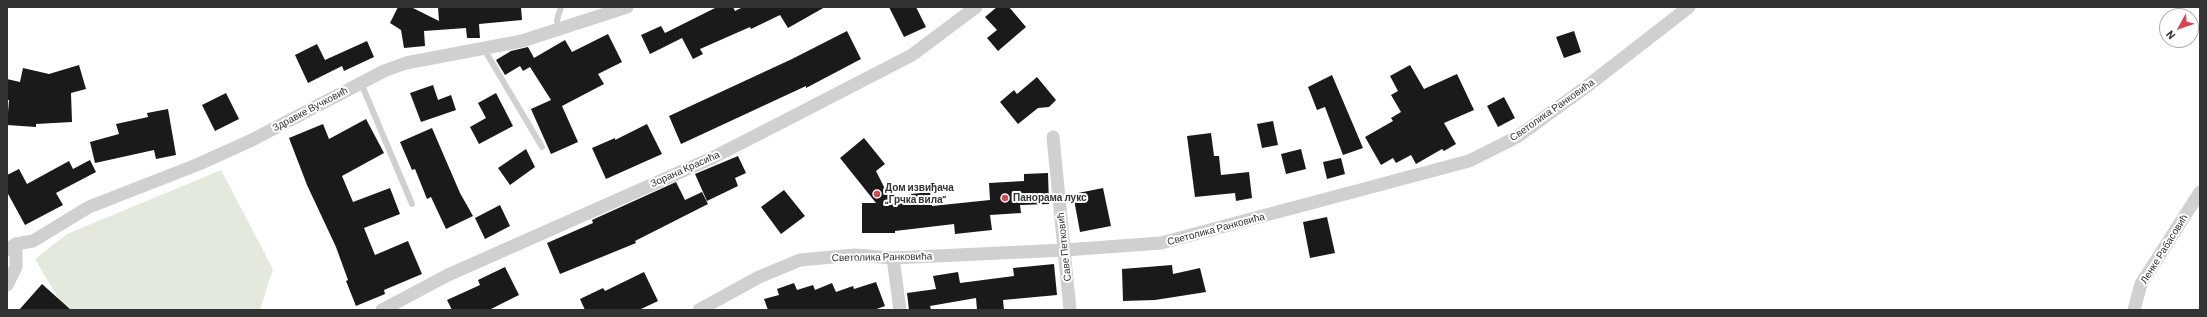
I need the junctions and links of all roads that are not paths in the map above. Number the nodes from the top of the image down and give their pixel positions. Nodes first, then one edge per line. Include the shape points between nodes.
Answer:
1 (561, 7) edge
2 (627, 7) edge
3 (976, 7) edge
4 (1688, 7) edge
5 (558, 29) junction
6 (484, 49) junction
7 (361, 83) junction
8 (1053, 137) dead end
9 (542, 147) dead end
10 (2200, 192) edge
11 (412, 204) dead end
12 (11, 247) edge
13 (1065, 250) junction
14 (893, 258) junction
15 (7, 285) edge
16 (382, 310) edge
17 (699, 310) edge
18 (900, 310) edge
19 (1070, 310) edge
20 (2134, 310) edge

1 - 5 lane
2 - 5 street, Здравке Вучковић
3 - 16 street, Зорана Красића via 912,55 712,158 448,275
4 - 13 street, Светолика Ранковића via 1517,137 1469,161 1161,243
5 - 6 street, Здравке Вучковић via 522,41
6 - 7 street, Здравке Вучковић via 406,63
6 - 9 lane
7 - 11 lane
7 - 12 street, Здравке Вучковић via 213,158 89,207 33,241
8 - 13 street, Саве Петковић
10 - 20 street, Ленке Рабасовић via 2141,284
12 - 15 street via 16,267
13 - 14 street, Светолика Ранковића
13 - 19 street, Саве Петковић
14 - 17 street, Светолика Ранковића via 855,256 800,260 764,274
14 - 18 street

